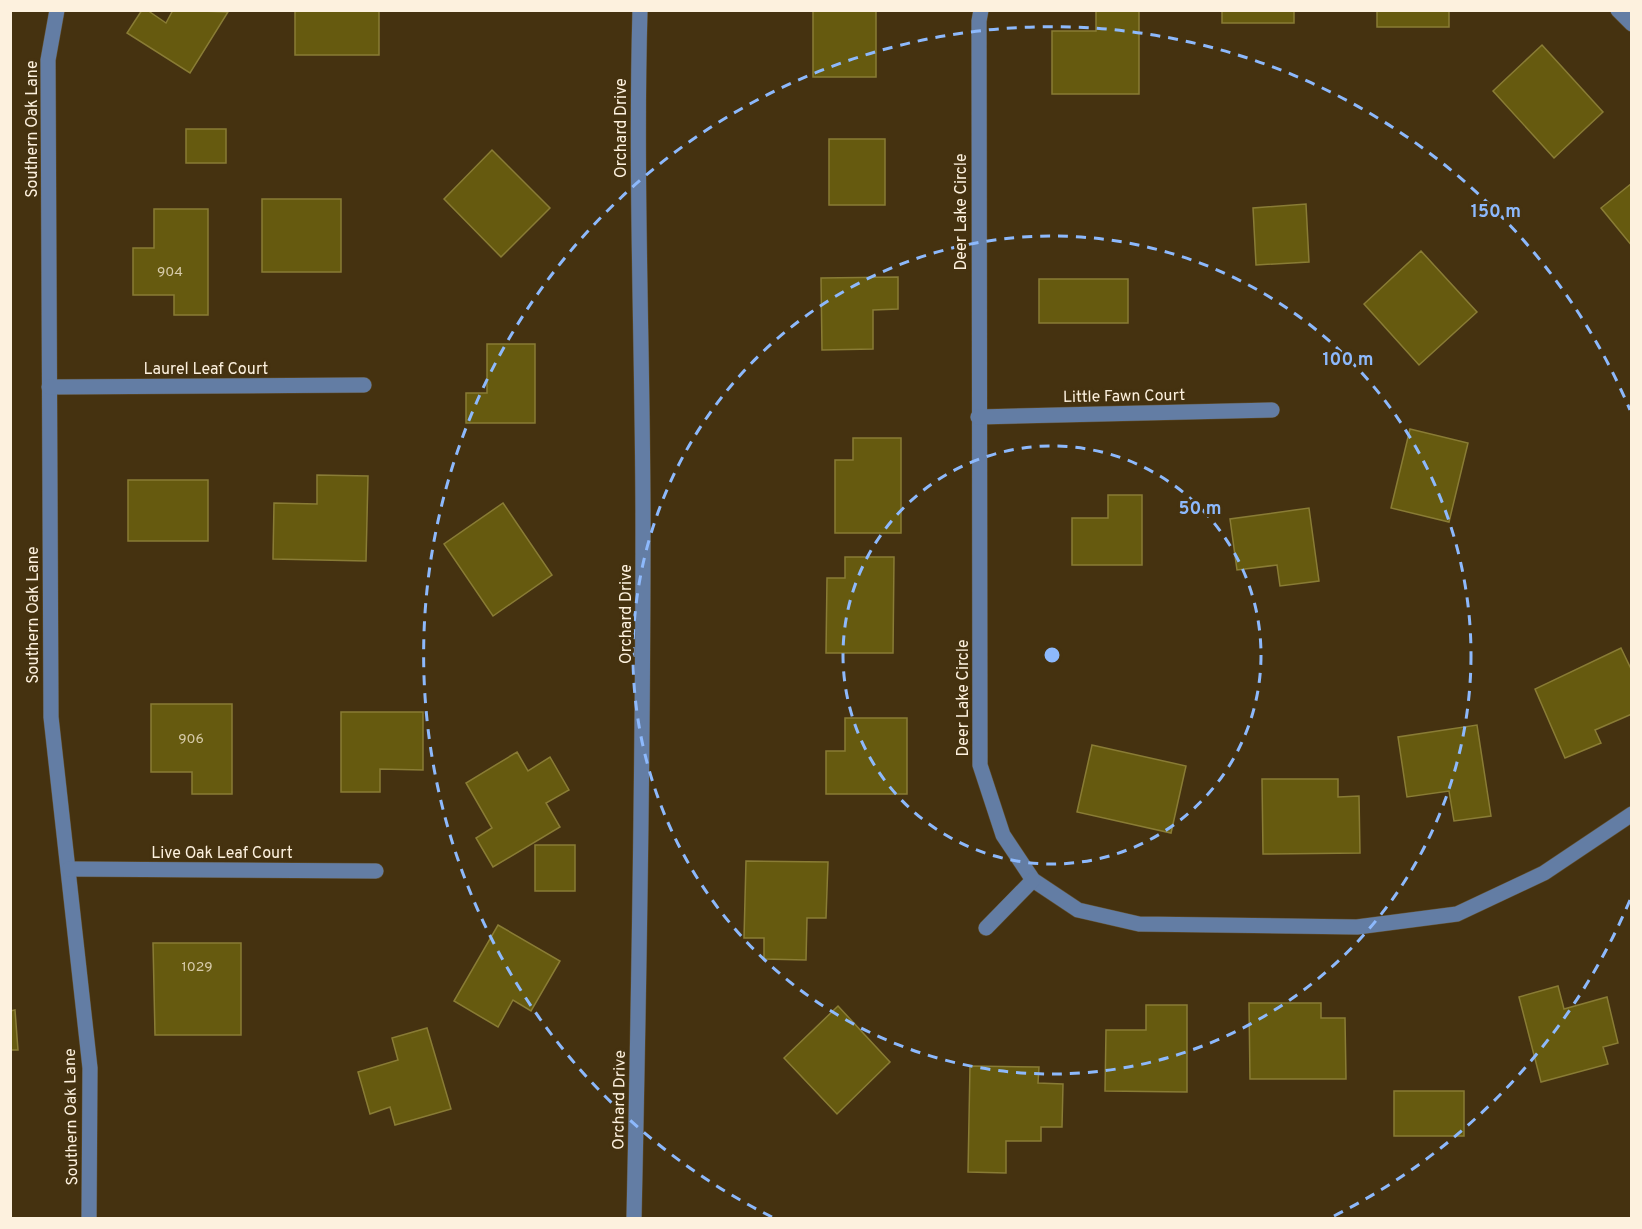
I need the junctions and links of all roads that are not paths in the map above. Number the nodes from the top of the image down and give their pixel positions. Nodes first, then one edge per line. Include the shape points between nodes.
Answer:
1 (57, 10) edge
2 (640, 10) edge
3 (981, 10) edge
4 (1618, 10) edge
5 (1632, 24) edge
6 (364, 386) dead end
7 (49, 387) junction
8 (1272, 410) dead end
9 (978, 417) junction
10 (1632, 814) edge
11 (69, 869) junction
12 (376, 871) dead end
13 (1033, 880) junction
14 (986, 928) dead end
15 (89, 1218) edge
16 (634, 1218) edge

1 - 7 street, Southern Oak Lane via 48,60
2 - 16 street, Orchard Drive via 637,122 643,536
3 - 9 street, Deer Lake Circle
4 - 5 street
6 - 7 street, Laurel Leaf Court
7 - 11 street, Southern Oak Lane via 51,717
8 - 9 street, Little Fawn Court
9 - 13 street, Deer Lake Circle via 980,765 1003,835
10 - 13 street, Deer Lake Circle via 1544,873 1457,914 1357,927 1139,924 1078,910
11 - 12 street, Live Oak Leaf Court
11 - 15 street, Southern Oak Lane via 90,1068
13 - 14 street

